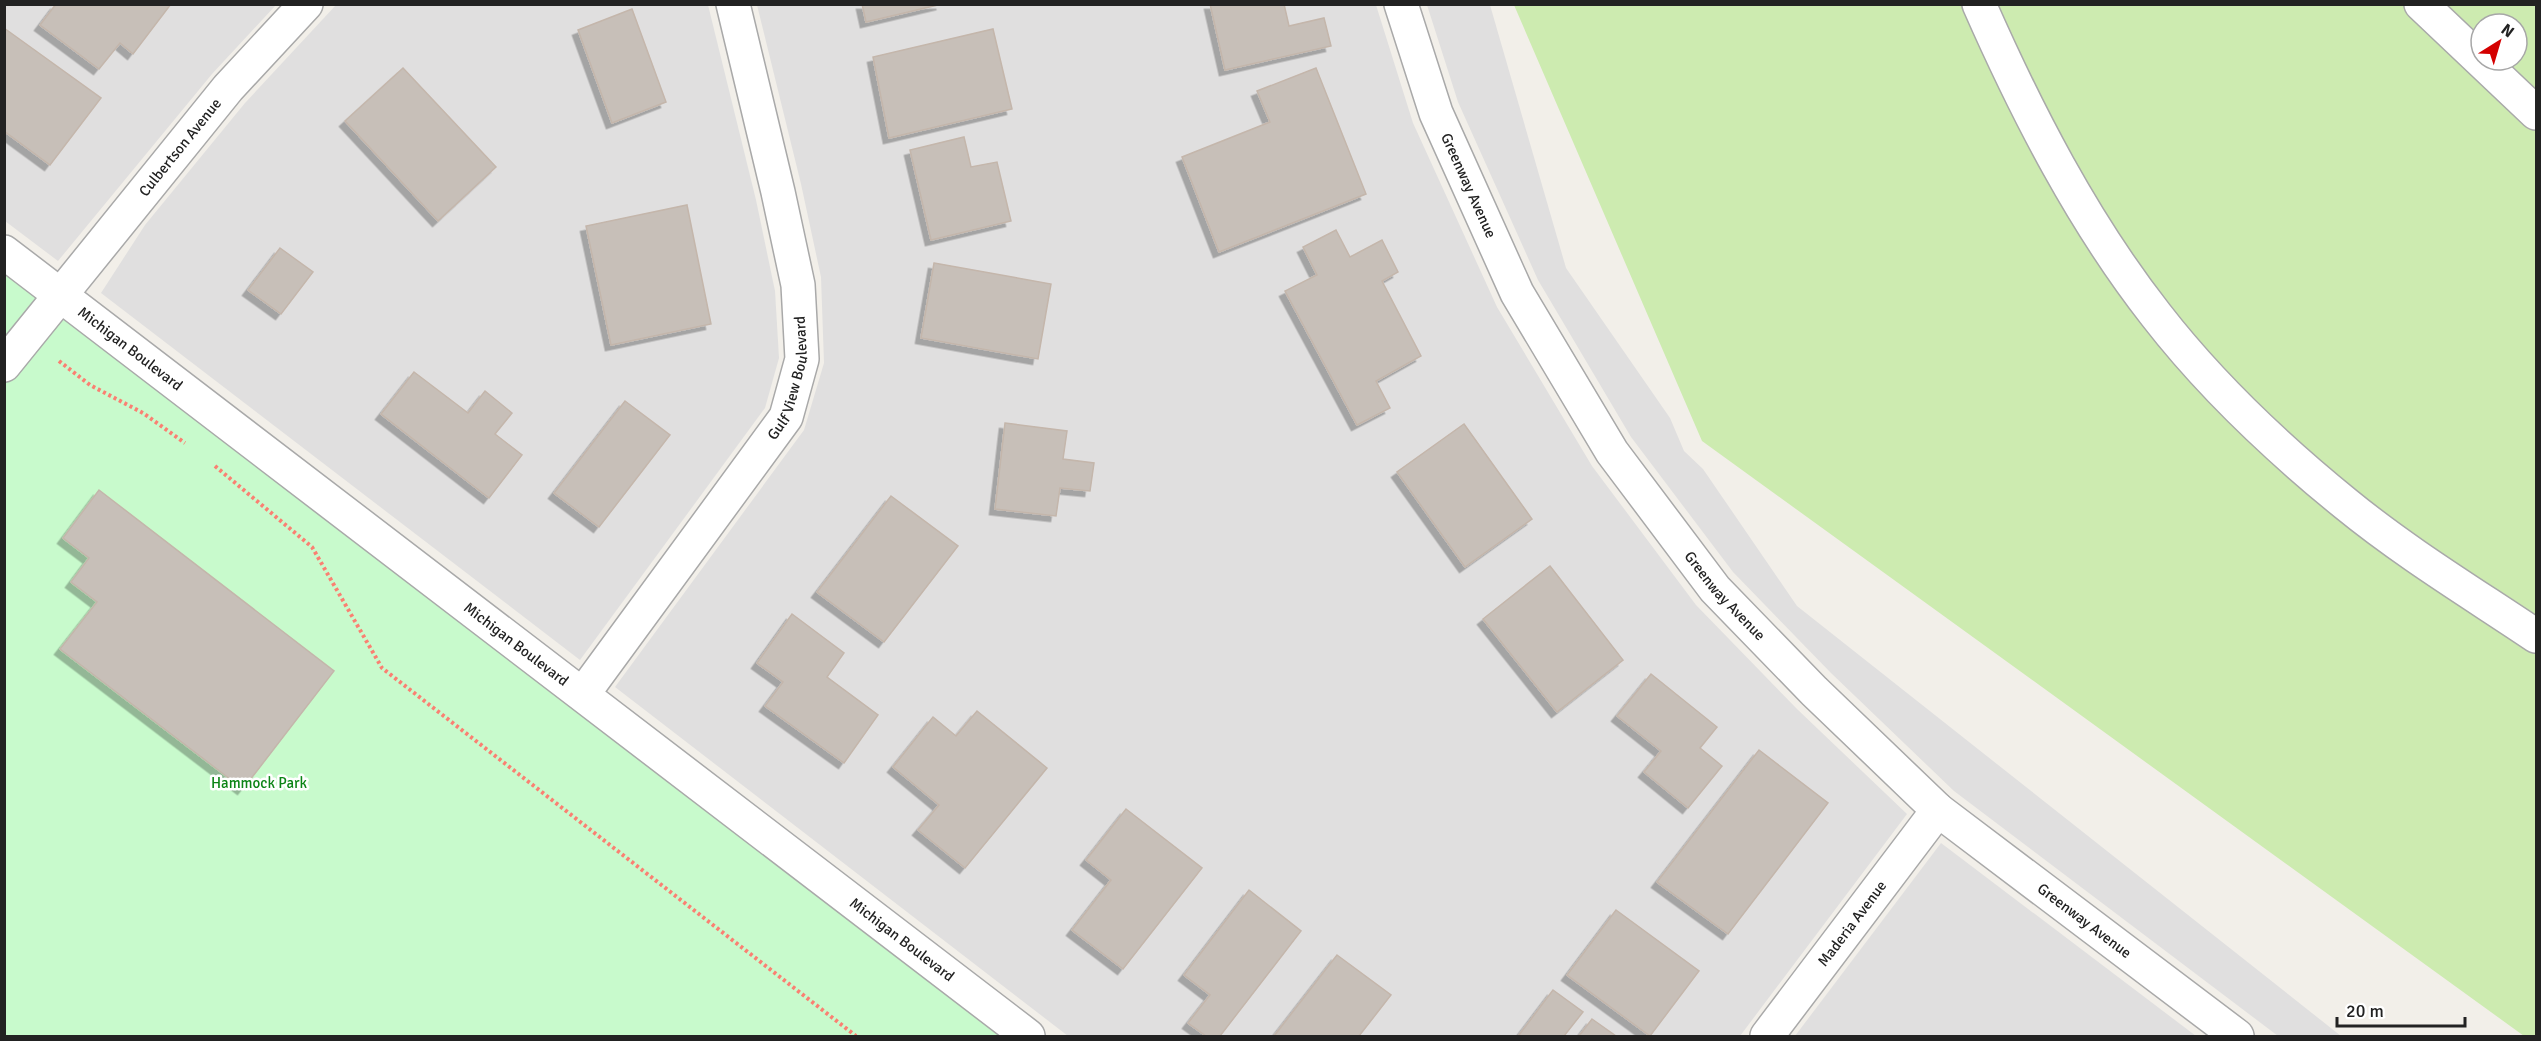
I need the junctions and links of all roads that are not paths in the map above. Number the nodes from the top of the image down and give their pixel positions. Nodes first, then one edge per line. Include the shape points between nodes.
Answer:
1 (306, 4) edge
2 (733, 4) edge
3 (1401, 4) edge
4 (1979, 4) edge
5 (2421, 4) edge
6 (2536, 113) edge
7 (4, 252) edge
8 (61, 294) junction
9 (4, 365) edge
10 (2536, 636) edge
11 (583, 694) junction
12 (1938, 810) junction
13 (1028, 1036) edge
14 (1767, 1036) edge
15 (2237, 1036) edge

1 - 8 street, Culbertson Avenue via 228,88
2 - 11 street, Gulf View Boulevard via 798,285 802,359 786,417
3 - 12 street, Greenway Avenue via 1436,113 1517,293 1612,452 1716,589 1814,691
4 - 10 street via 2026,104 2098,231 2156,315 2201,369 2260,429 2346,504
5 - 6 street
7 - 8 street, Michigan Boulevard
8 - 9 street, Culbertson Avenue
8 - 11 street, Michigan Boulevard
11 - 13 street, Michigan Boulevard
12 - 14 street, Maderia Avenue
12 - 15 street, Greenway Avenue

